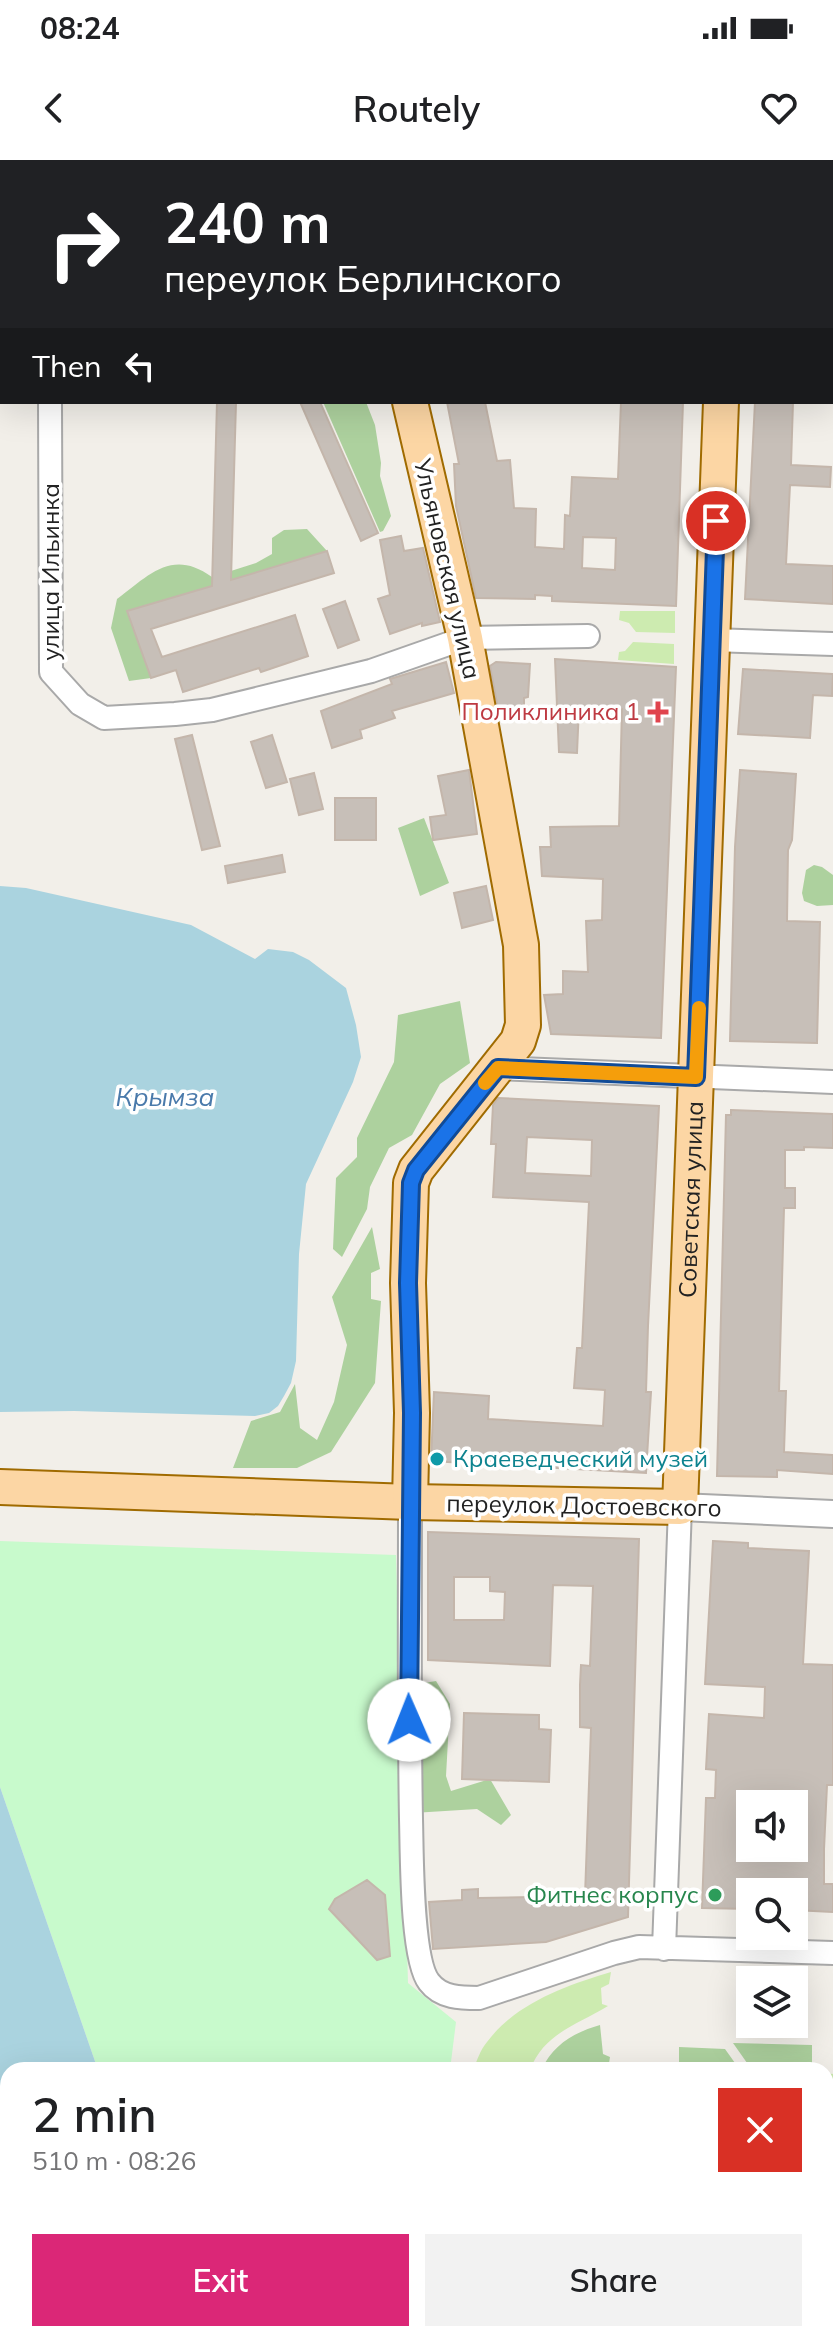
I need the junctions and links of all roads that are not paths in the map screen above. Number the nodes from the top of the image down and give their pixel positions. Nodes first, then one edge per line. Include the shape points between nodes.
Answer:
1 (50, 404) edge
2 (410, 404) edge
3 (721, 404) edge
4 (588, 636) dead end
5 (465, 638) junction
6 (712, 640) junction
7 (833, 644) edge
8 (498, 1068) junction
9 (696, 1077) junction
10 (833, 1082) edge
11 (0, 1487) edge
12 (410, 1502) junction
13 (680, 1507) junction
14 (833, 1514) edge
15 (664, 1949) junction
16 (833, 1953) edge

1 - 5 street, улица Ильинка via 51,672 80,704 104,718 212,710 371,671
2 - 5 main road, Ульяновская улица
3 - 6 main road, Советская улица
4 - 5 street
5 - 8 main road, Ульяновская улица via 521,945 523,1025
6 - 7 street
6 - 9 main road, Советская улица
8 - 9 street
8 - 12 main road, Ульяновская улица via 411,1183
9 - 10 street
9 - 13 main road, Советская улица
11 - 12 main road, переулок Достоевского
12 - 13 main road, переулок Достоевского
12 - 15 street, Ульяновская улица via 413,1896 422,1967 429,1982 442,1993 479,1998 614,1953
13 - 14 street, переулок Достоевского
13 - 15 street, Советская улица
15 - 16 street

